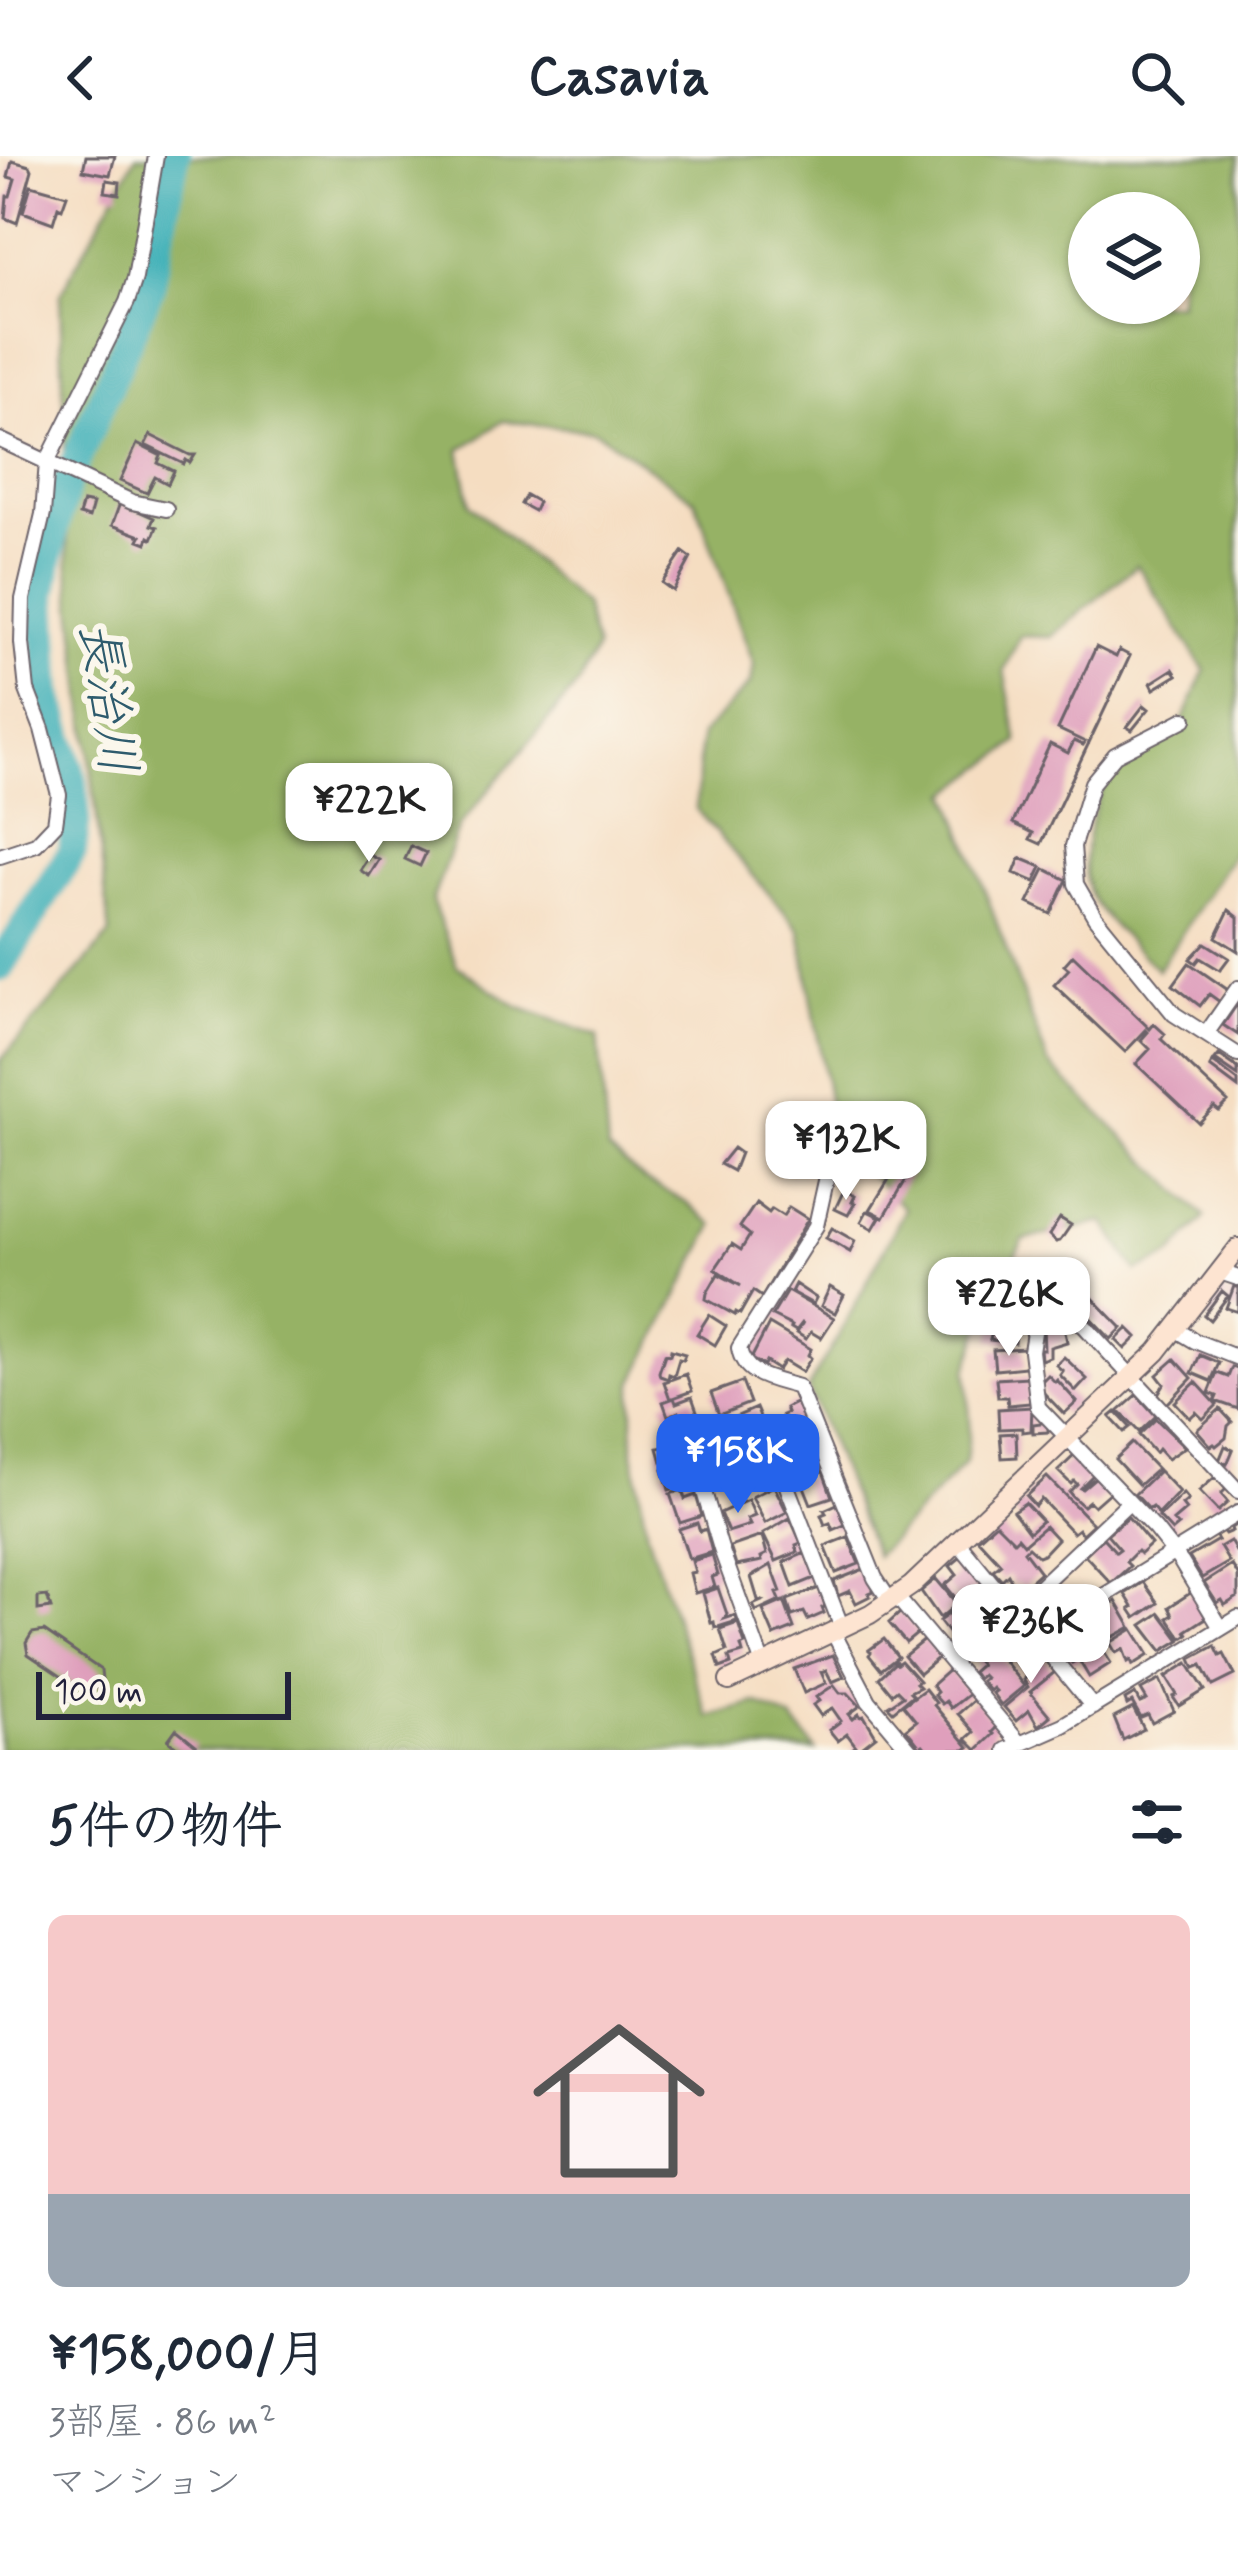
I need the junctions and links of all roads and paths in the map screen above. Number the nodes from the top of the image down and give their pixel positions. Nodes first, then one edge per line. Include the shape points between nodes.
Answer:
1 (156, 156) edge
2 (0, 440) edge
3 (47, 462) junction
4 (166, 509) dead end
5 (1185, 719) dead end
6 (0, 856) edge
7 (1238, 988) edge
8 (1206, 1034) junction
9 (1238, 1054) edge
10 (835, 1140) dead end
11 (1238, 1248) edge
12 (1229, 1275) edge
13 (1175, 1329) junction
14 (1238, 1358) edge
15 (1132, 1376) junction
16 (1068, 1437) junction
17 (1238, 1491) edge
18 (1130, 1502) junction
19 (1238, 1513) edge
20 (958, 1542) junction
21 (1174, 1552) junction
22 (893, 1598) junction
23 (1015, 1610) junction
24 (1238, 1618) edge
25 (1221, 1628) junction
26 (838, 1630) junction
27 (1036, 1637) junction
28 (763, 1665) junction
29 (729, 1681) dead end
30 (1093, 1707) junction
31 (1013, 1747) edge
32 (910, 1750) edge

1 - 3 street via 127,302
2 - 3 street
3 - 4 street
3 - 6 street via 22,643 27,690 59,795 55,824 36,844
5 - 8 street via 1115,755 1091,783 1073,846 1076,884 1095,917 1174,1014
7 - 8 street
8 - 9 street
10 - 22 street via 816,1226 739,1348 749,1370 798,1388 875,1578
11 - 12 street
12 - 13 street
13 - 14 street
13 - 15 street
15 - 16 street
15 - 16 street via 1062,1302 1035,1327 1038,1407
15 - 17 street
16 - 18 street
16 - 20 street
18 - 21 street
18 - 23 street
19 - 21 street
20 - 22 street
20 - 23 street
21 - 25 street
21 - 27 street
22 - 26 street
22 - 31 street
23 - 27 street
24 - 25 street
25 - 30 street
26 - 28 street
26 - 28 street via 771,1445 699,1475
26 - 32 street via 869,1700
27 - 30 street
28 - 29 street
30 - 31 street

